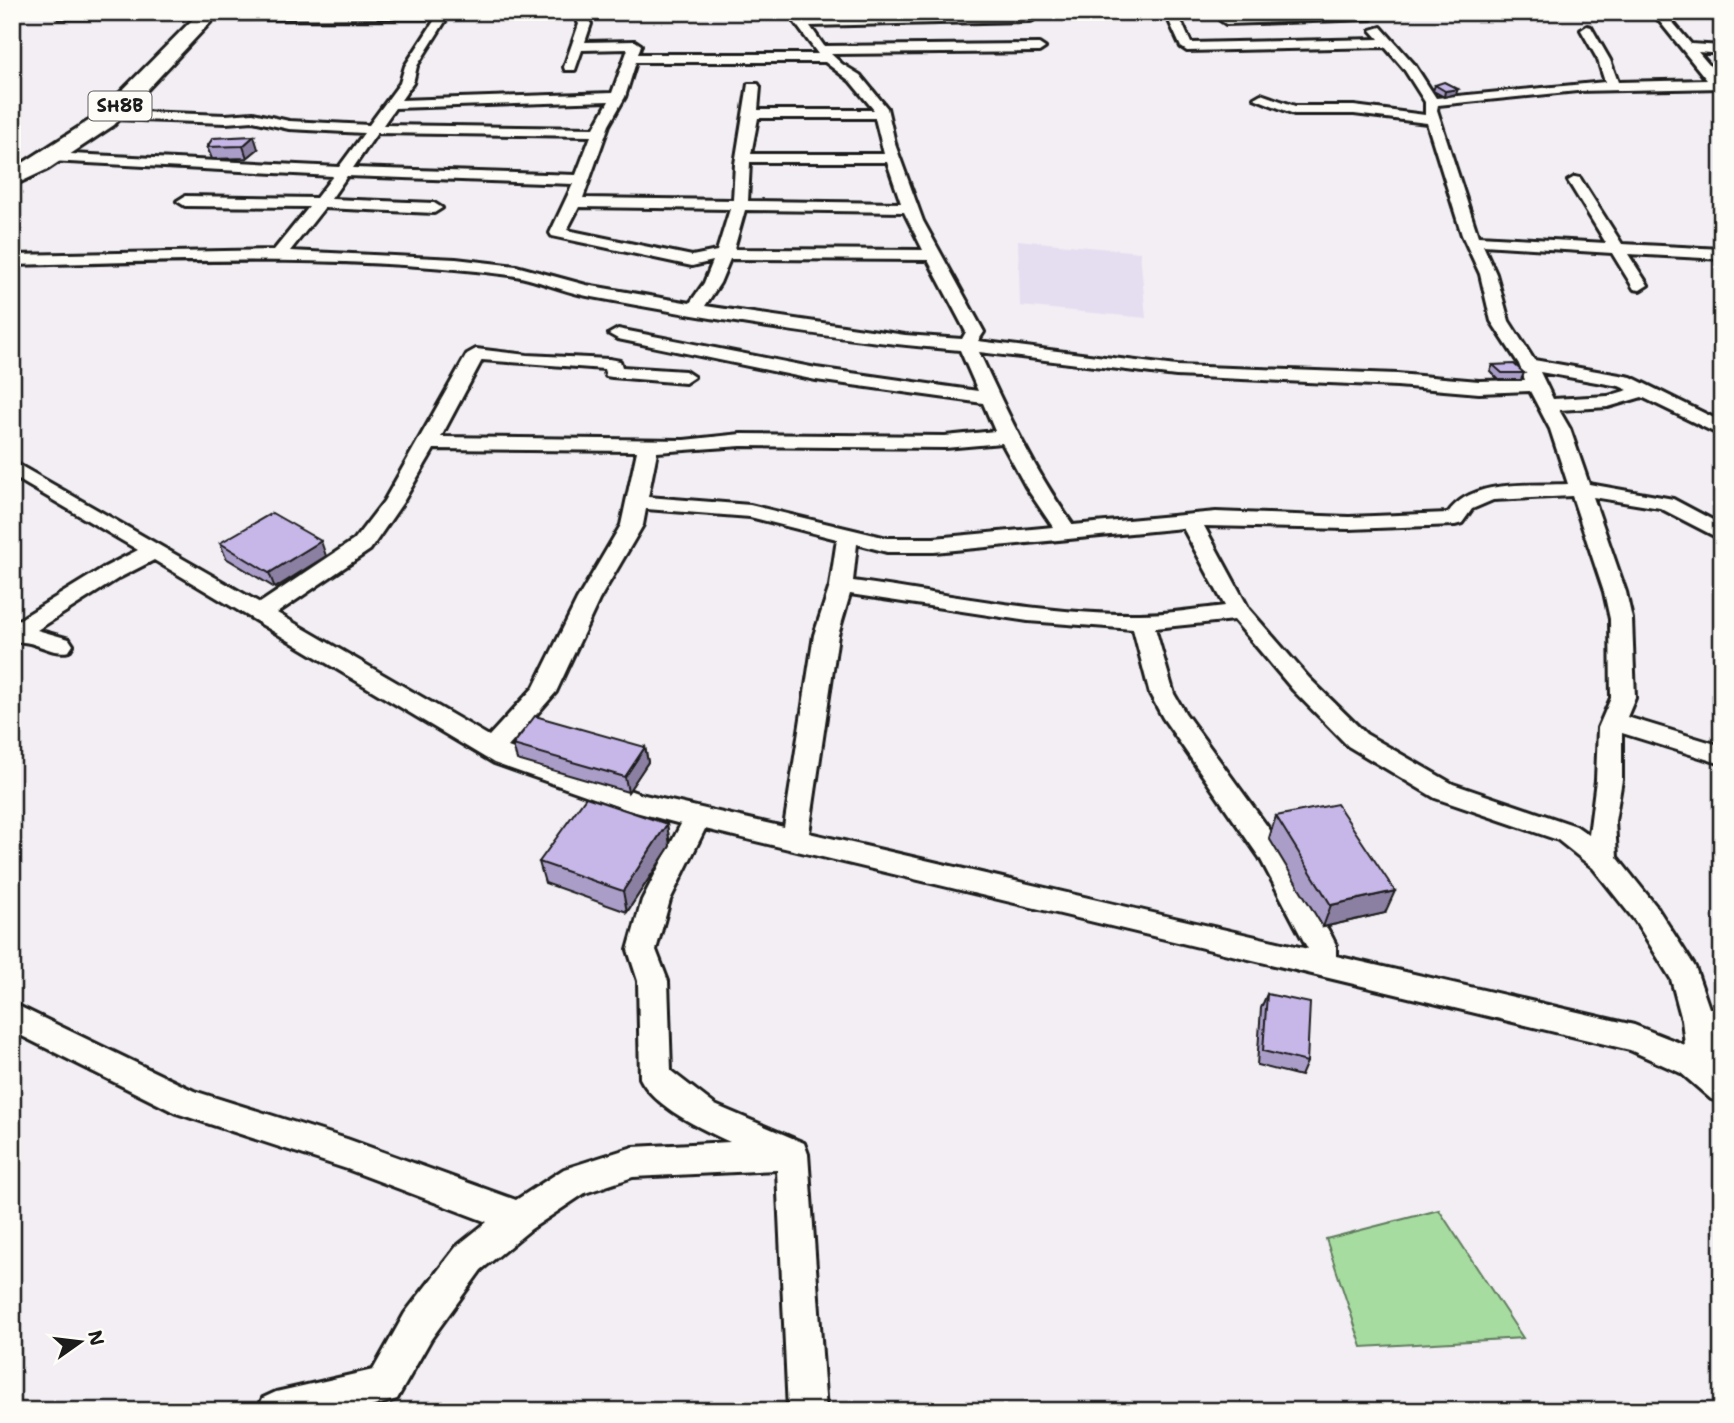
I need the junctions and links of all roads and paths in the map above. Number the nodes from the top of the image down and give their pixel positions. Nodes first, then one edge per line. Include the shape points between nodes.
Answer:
1 (578, 12) edge
2 (1171, 12) edge
3 (1658, 12) edge
4 (1690, 12) edge
5 (268, 13) edge
6 (348, 13) edge
7 (445, 13) edge
8 (209, 14) edge
9 (1365, 14) edge
10 (1722, 14) edge
11 (1028, 17) dead end
12 (798, 18) edge
13 (1226, 20) dead end
14 (258, 27) dead end
15 (959, 30) edge
16 (1587, 30) dead end
17 (1388, 43) junction
18 (577, 46) junction
19 (1039, 48) dead end
20 (1689, 48) junction
21 (1722, 50) edge
22 (824, 54) junction
23 (632, 58) junction
24 (570, 66) dead end
25 (1719, 84) edge
26 (1613, 86) junction
27 (754, 87) dead end
28 (618, 97) junction
29 (1262, 98) dead end
30 (390, 104) junction
31 (1433, 111) junction
32 (751, 114) junction
33 (881, 114) junction
34 (111, 115) junction
35 (373, 129) junction
36 (600, 132) junction
37 (50, 157) junction
38 (743, 158) junction
39 (893, 158) junction
40 (342, 172) junction
41 (12, 178) edge
42 (582, 180) junction
43 (1575, 181) dead end
44 (185, 201) dead end
45 (574, 202) junction
46 (320, 203) junction
47 (738, 206) junction
48 (434, 208) dead end
49 (911, 208) junction
50 (1472, 240) junction
51 (1620, 250) junction
52 (724, 254) junction
53 (1722, 254) edge
54 (278, 255) junction
55 (935, 255) junction
56 (12, 260) edge
57 (1640, 285) dead end
58 (695, 308) junction
59 (618, 334) dead end
60 (967, 345) junction
61 (1528, 364) junction
62 (685, 377) dead end
63 (1536, 385) junction
64 (1642, 390) junction
65 (991, 398) junction
66 (1546, 405) junction
67 (1722, 430) edge
68 (1006, 433) junction
69 (428, 443) junction
70 (648, 446) junction
71 (12, 467) edge
72 (1580, 489) junction
73 (636, 502) junction
74 (1190, 520) junction
75 (1067, 532) junction
76 (1722, 534) edge
77 (848, 535) junction
78 (154, 551) junction
79 (841, 586) junction
80 (261, 613) junction
81 (1241, 614) junction
82 (1142, 622) junction
83 (15, 634) edge
84 (61, 645) dead end
85 (1613, 721) junction
86 (492, 749) junction
87 (1722, 755) edge
88 (698, 817) junction
89 (795, 840) junction
90 (1603, 860) junction
91 (1322, 964) junction
92 (12, 1016) edge
93 (1709, 1021) edge
94 (1712, 1081) edge
95 (792, 1154) junction
96 (519, 1217) junction
97 (276, 1411) edge
98 (807, 1411) edge

1 - 18 street via 585,24
2 - 17 street via 1187,47
3 - 20 street
4 - 10 street
5 - 6 street
5 - 8 street
5 - 14 street
6 - 7 street
7 - 30 street
8 - 34 main road, SH8B
9 - 13 street
9 - 17 street
11 - 15 street
12 - 15 street
12 - 22 street
15 - 19 street
15 - 22 street
16 - 26 street
17 - 31 street via 1409,67
18 - 23 street via 635,45
18 - 24 street
20 - 21 street
20 - 25 street
22 - 23 street
22 - 33 street via 855,78
23 - 28 street
25 - 26 street
26 - 31 street via 1529,91
27 - 32 street
28 - 30 street
28 - 36 street
29 - 31 street via 1294,110
30 - 35 street
31 - 50 street
32 - 33 street
32 - 38 street
33 - 39 street
34 - 35 street via 253,117 289,125
34 - 37 main road, SH8B
35 - 36 street
35 - 40 street
36 - 42 street
37 - 40 street
37 - 41 main road, SH8B
38 - 39 street
38 - 47 street
39 - 49 street
40 - 42 street
40 - 46 street
42 - 45 street
43 - 51 street
44 - 46 street
45 - 47 street
45 - 52 street via 558,233 691,261
46 - 48 street
46 - 54 street
47 - 49 street
47 - 52 street
49 - 55 street
50 - 51 street
50 - 61 street via 1488,274 1500,321
51 - 53 street
51 - 57 street
52 - 55 street
52 - 58 street
54 - 56 street
54 - 58 street via 504,270 584,290
55 - 60 street via 975,332
58 - 60 street via 831,331
59 - 65 street via 816,374
60 - 63 street via 1176,371 1479,387
60 - 65 street
61 - 63 street
61 - 64 street via 1624,381
62 - 69 street via 612,372 614,365 609,363 476,354
63 - 66 street
64 - 66 street via 1627,399
64 - 67 street
65 - 68 street
66 - 72 street via 1560,429
68 - 70 street via 994,439 945,442 741,440
68 - 75 street
69 - 70 street
69 - 80 street via 362,545
70 - 73 street
71 - 78 street
72 - 74 street via 1489,494 1464,505 1455,519 1349,523
72 - 76 street via 1666,503
72 - 85 street via 1621,619 1623,698
73 - 77 street via 750,511
73 - 86 street via 632,525 588,600 544,692
74 - 75 street
74 - 81 street
75 - 77 street via 922,545 887,545
77 - 79 street
78 - 80 street
78 - 83 street
79 - 82 street via 1036,617
79 - 89 street via 825,635
80 - 86 street
81 - 82 street
81 - 90 street via 1357,740 1444,791 1567,833
82 - 91 street via 1162,694 1270,851 1322,945
83 - 84 street
85 - 87 street
85 - 90 street via 1602,821
86 - 88 street via 637,803
88 - 89 street
88 - 95 street via 656,901 642,950 653,981 656,1078 704,1115
89 - 91 street
90 - 93 street via 1646,914
91 - 94 street via 1634,1038 1692,1063
92 - 96 street via 187,1103 347,1154
93 - 94 street
95 - 96 street via 633,1162 576,1180
95 - 98 street
96 - 97 street via 469,1258 418,1326 384,1387

